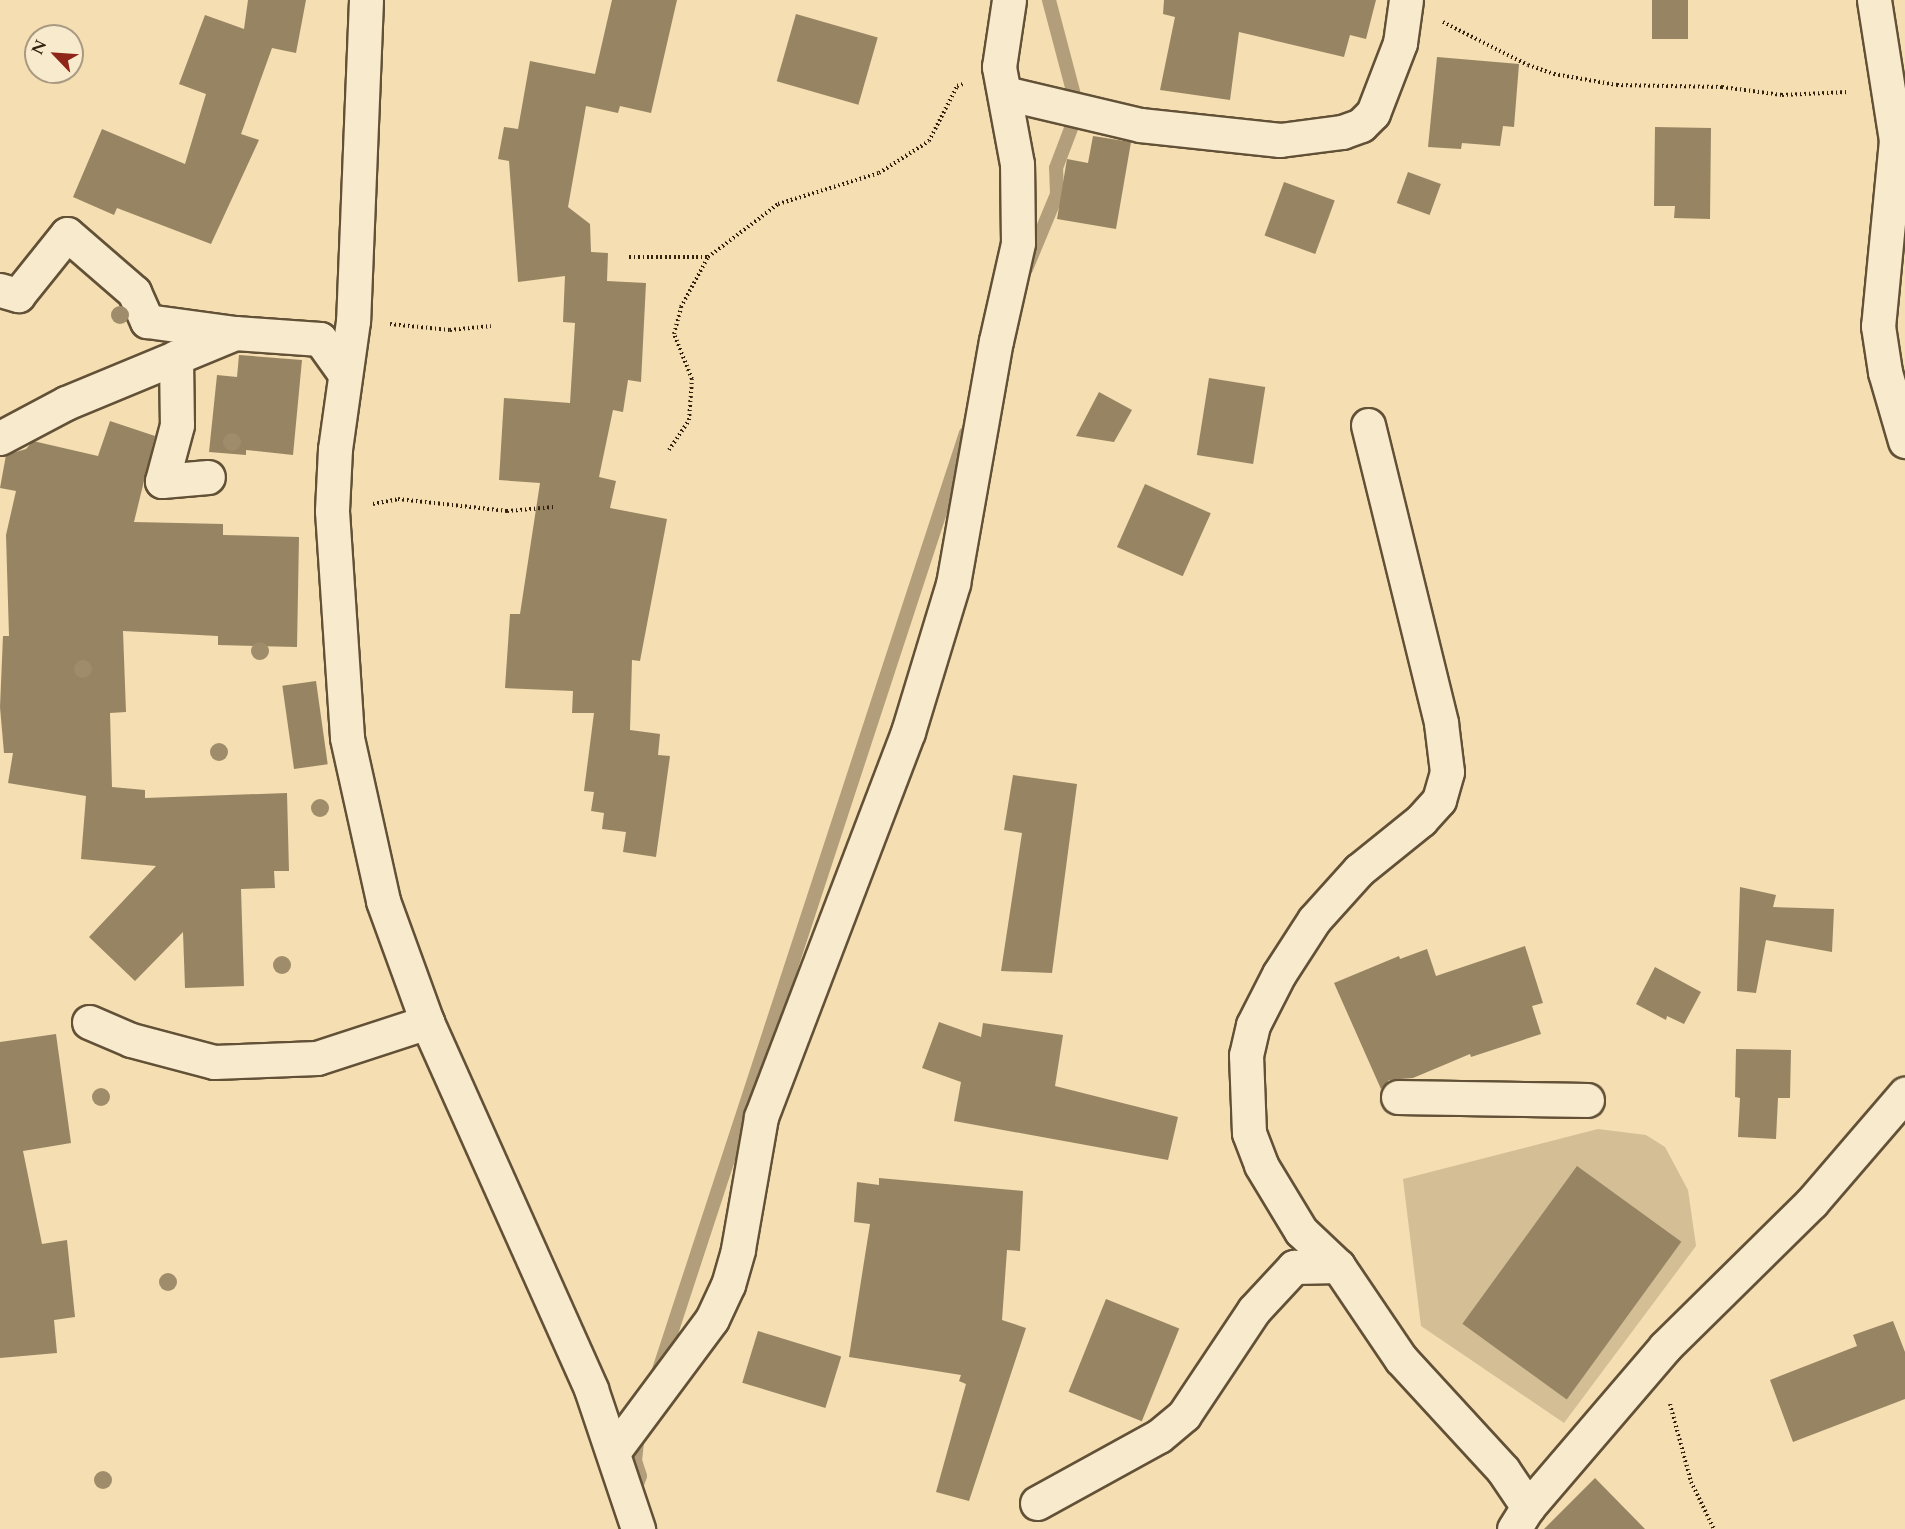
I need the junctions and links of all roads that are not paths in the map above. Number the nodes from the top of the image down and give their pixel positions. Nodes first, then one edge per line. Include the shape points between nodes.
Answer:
1 (366, 0) edge
2 (1009, 0) edge
3 (1874, 0) edge
4 (1405, 2) edge
5 (1002, 80) junction
6 (0, 290) edge
7 (234, 333) junction
8 (176, 357) junction
9 (345, 374) junction
10 (1368, 425) dead end
11 (0, 438) edge
12 (1905, 441) edge
13 (208, 477) dead end
14 (89, 1022) dead end
15 (427, 1022) junction
16 (1905, 1095) edge
17 (1398, 1097) dead end
18 (1587, 1101) dead end
19 (1338, 1266) junction
20 (614, 1451) junction
21 (1037, 1503) dead end
22 (1521, 1518) edge
23 (638, 1529) edge

1 - 9 street via 353,321
2 - 5 street
3 - 12 street via 1896,140 1878,326 1885,372
4 - 5 street via 1400,43 1373,113 1360,125 1342,132 1280,140 1152,126
5 - 20 street via 1017,164 1018,243 996,341 953,584 908,732 761,1117 728,1285 712,1319
6 - 7 street via 18,295 67,234 134,292 147,321
7 - 8 street
7 - 9 street via 320,339
8 - 11 street via 66,403
8 - 13 street via 177,425 162,482
9 - 15 street via 332,511 348,738 383,901
10 - 19 street via 1441,723 1447,772 1439,800 1421,820 1359,870 1314,920 1253,1024 1246,1055 1249,1132 1261,1165 1301,1231
14 - 15 street via 141,1044 214,1062 317,1058
15 - 20 street via 553,1299
16 - 22 street via 1812,1202 1665,1347
17 - 18 street
19 - 21 street via 1294,1267 1254,1310 1184,1415 1159,1436
19 - 22 street via 1401,1359 1503,1470
20 - 23 street

